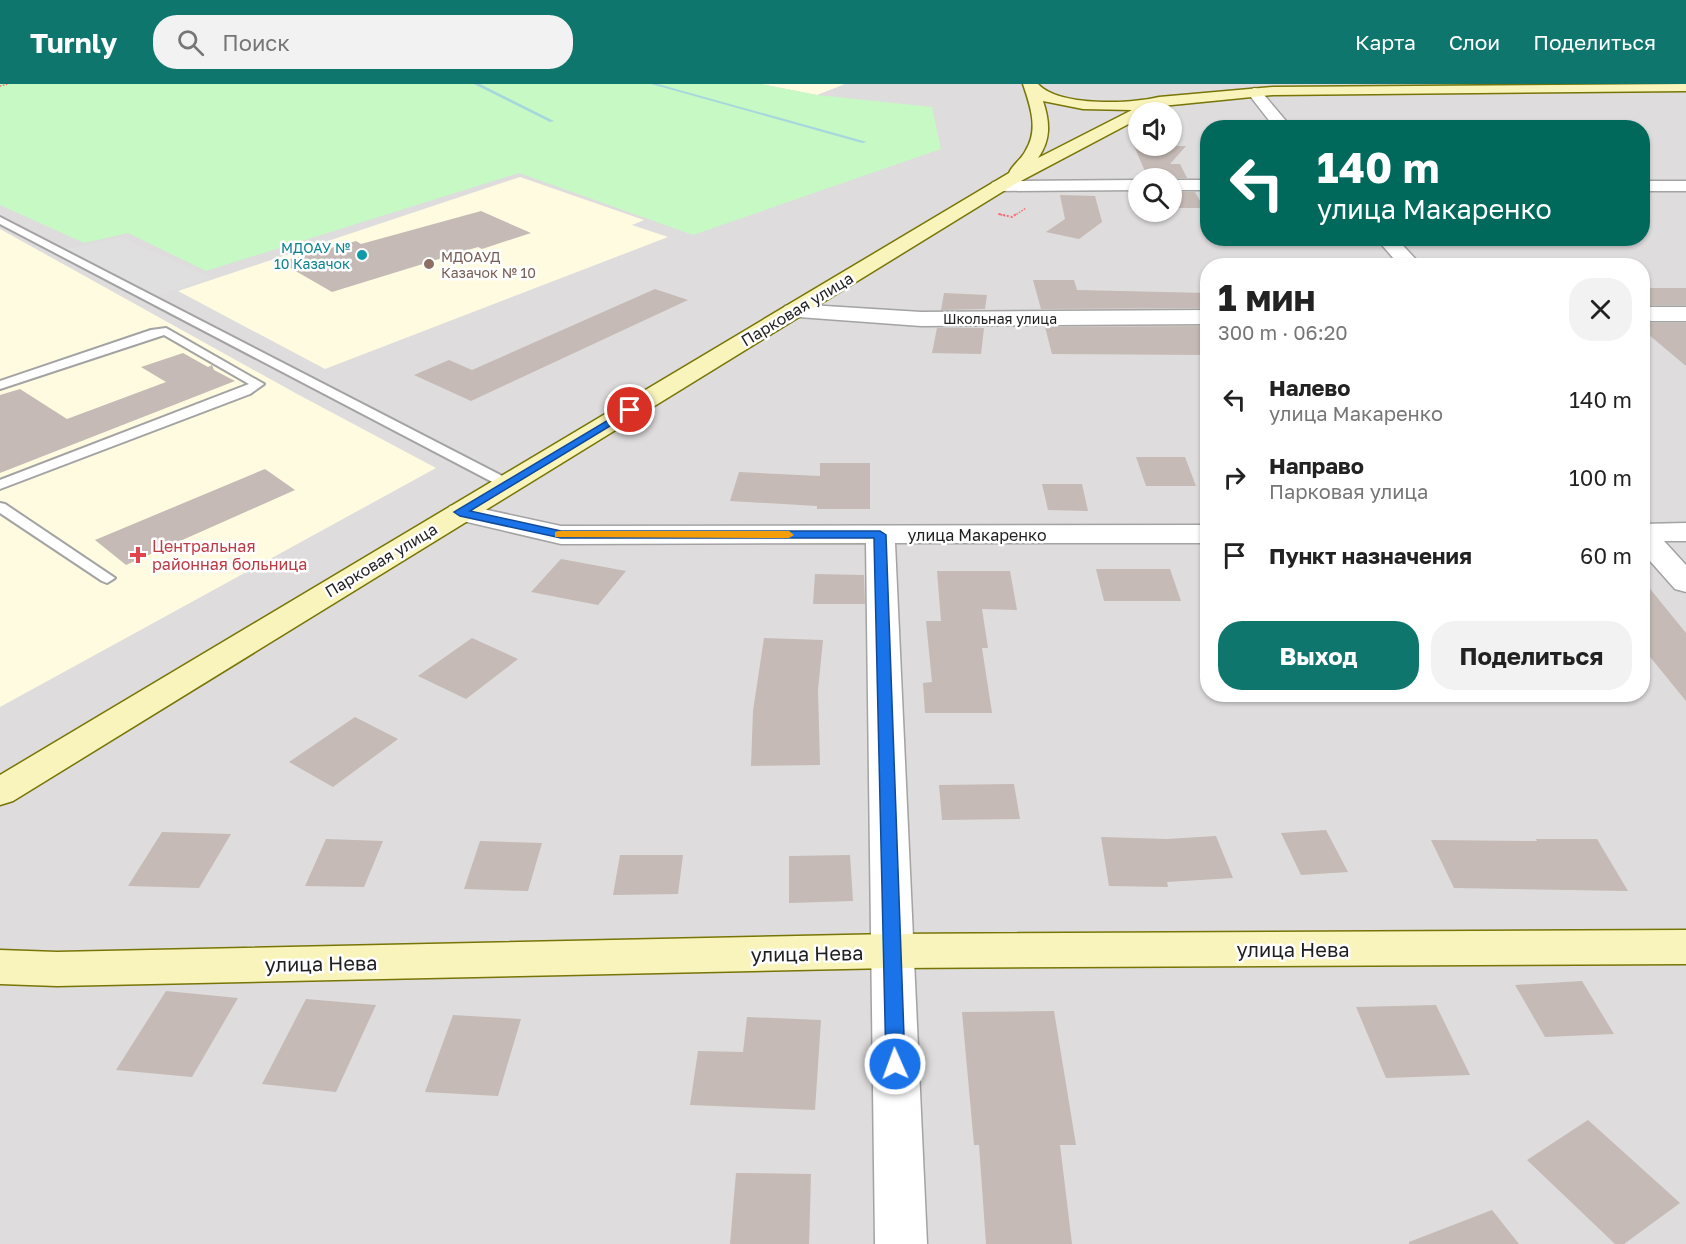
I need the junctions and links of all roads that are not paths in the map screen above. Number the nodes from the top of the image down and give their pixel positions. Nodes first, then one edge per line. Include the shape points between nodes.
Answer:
1 (1030, 84) edge
2 (1173, 84) edge
3 (1629, 85) edge
4 (1686, 87) edge
5 (1249, 88) edge
6 (1159, 102) joint
7 (1128, 105) edge
8 (1128, 118) edge
9 (1277, 120) edge
10 (1004, 183) junction
11 (1128, 185) edge
12 (1182, 185) edge
13 (1200, 185) edge
14 (1650, 186) edge
15 (1686, 186) edge
16 (0, 220) edge
17 (1393, 246) edge
18 (1404, 258) edge
19 (793, 311) junction
20 (1650, 314) edge
21 (1686, 314) edge
22 (1200, 317) edge
23 (0, 385) edge
24 (507, 484) junction
25 (0, 485) edge
26 (0, 507) edge
27 (460, 512) junction
28 (1686, 532) edge
29 (1650, 533) edge
30 (1200, 534) edge
31 (880, 535) junction
32 (1650, 542) edge
33 (107, 578) dead end
34 (1686, 583) edge
35 (0, 792) edge
36 (1686, 946) edge
37 (891, 951) junction
38 (0, 967) edge
39 (901, 1244) edge

1 - 7 main road via 1043,95 1077,104
1 - 10 main road, Парковая улица via 1041,115 1041,138 1029,160
2 - 6 main road via 1176,93
3 - 4 main road
3 - 5 main road
5 - 6 main road
5 - 9 street
8 - 10 main road, Парковая улица
10 - 11 street
10 - 19 main road, Парковая улица
12 - 13 street
14 - 15 street
16 - 24 lane
17 - 18 street
19 - 22 street, Школьная улица via 921,319
19 - 24 main road, Парковая улица
20 - 21 street
23 - 25 lane via 166,331 258,384
24 - 27 main road, Парковая улица
26 - 33 lane
27 - 31 street, улица Макаренко via 561,535
27 - 35 main road, Парковая улица
28 - 29 street
30 - 31 street, улица Макаренко
31 - 37 street
32 - 34 street
36 - 37 main road, улица Нева
37 - 38 main road, улица Нева via 57,969
37 - 39 street

